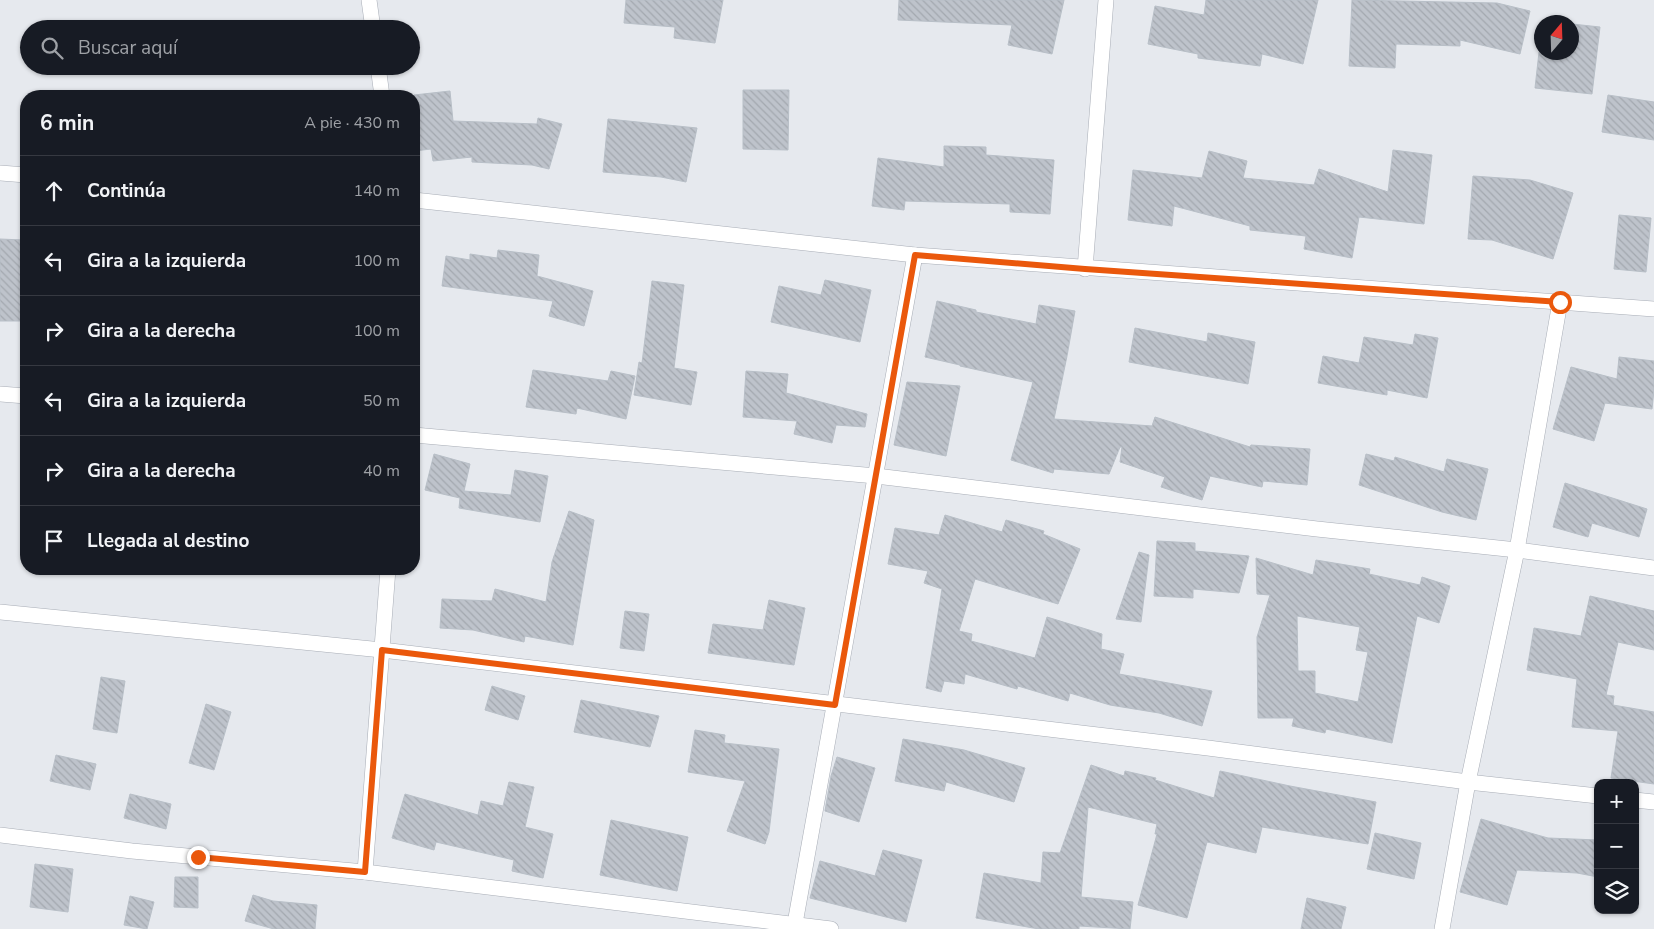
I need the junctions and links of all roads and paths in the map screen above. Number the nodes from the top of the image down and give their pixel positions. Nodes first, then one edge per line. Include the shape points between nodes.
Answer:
1 (368, 0) edge
2 (1106, 0) edge
3 (371, 20) edge
4 (379, 75) edge
5 (381, 90) edge
6 (0, 173) edge
7 (20, 175) edge
8 (420, 201) edge
9 (915, 255) junction
10 (1085, 269) junction
11 (1560, 302) junction
12 (1654, 309) edge
13 (0, 394) edge
14 (20, 396) edge
15 (420, 436) edge
16 (876, 476) junction
17 (1517, 550) junction
18 (1654, 568) edge
19 (388, 575) edge
20 (0, 612) edge
21 (382, 650) junction
22 (835, 705) junction
23 (1468, 782) junction
24 (1594, 796) edge
25 (1639, 800) edge
26 (1654, 802) edge
27 (0, 834) edge
28 (365, 872) junction
29 (795, 927) edge
30 (831, 929) edge
31 (1442, 929) edge

1 - 3 street
2 - 10 street
4 - 5 street
6 - 7 street
8 - 9 street
9 - 10 street
9 - 16 street
10 - 11 street
11 - 12 street
11 - 17 street
13 - 14 street
15 - 16 street
16 - 17 street
16 - 22 street
17 - 18 street
17 - 23 street
19 - 21 street
20 - 21 street
21 - 22 street
21 - 28 street
22 - 23 street
22 - 29 street
23 - 24 street
23 - 31 street
25 - 26 street
27 - 28 street via 123,850
28 - 29 street
29 - 30 street

